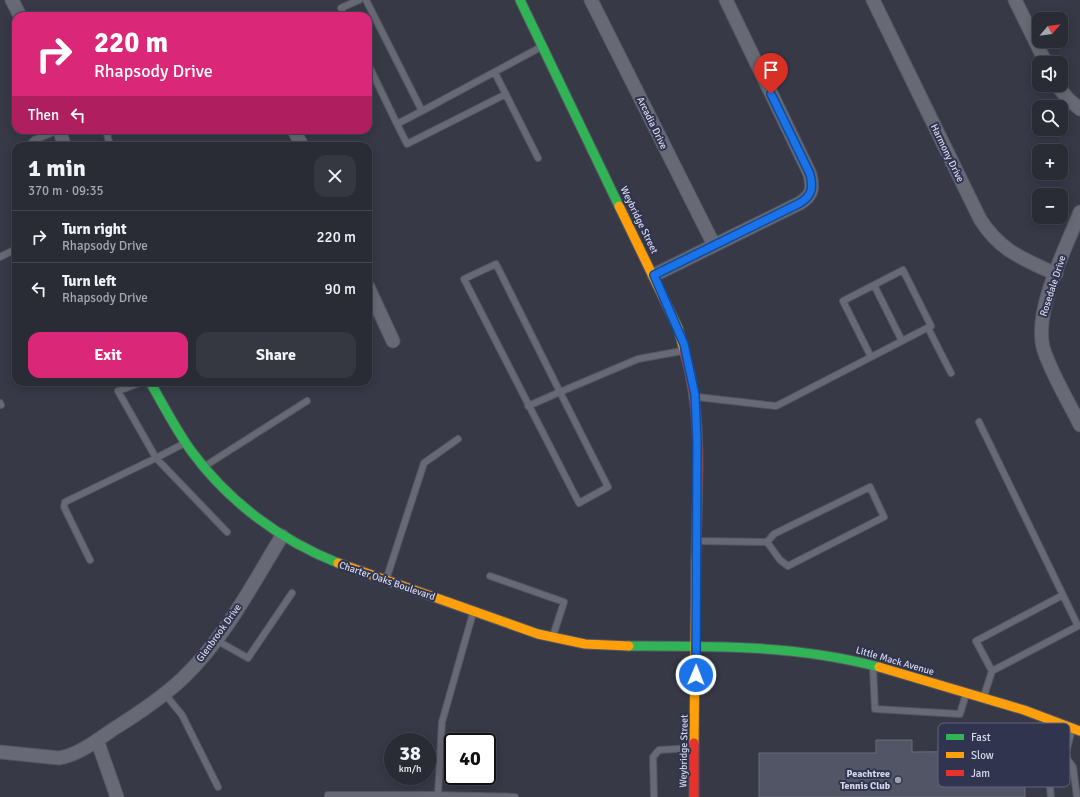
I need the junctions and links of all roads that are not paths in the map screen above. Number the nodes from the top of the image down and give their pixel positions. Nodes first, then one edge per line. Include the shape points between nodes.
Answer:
1 (12, 0) edge
2 (359, 0) edge
3 (366, 0) edge
4 (520, 0) edge
5 (591, 0) edge
6 (726, 0) edge
7 (873, 0) edge
8 (1015, 0) edge
9 (18, 12) edge
10 (343, 12) edge
11 (543, 46) junction
12 (1043, 56) edge
13 (372, 72) edge
14 (495, 73) junction
15 (1062, 92) edge
16 (506, 94) junction
17 (1080, 109) edge
18 (422, 111) junction
19 (397, 124) junction
20 (49, 134) edge
21 (32, 142) edge
22 (538, 158) dead end
23 (1080, 212) edge
24 (714, 246) junction
25 (12, 251) edge
26 (0, 257) edge
27 (1056, 274) junction
28 (654, 275) junction
29 (874, 285) junction
30 (372, 296) edge
31 (928, 328) junction
32 (393, 341) dead end
33 (902, 341) junction
34 (686, 350) junction
35 (871, 357) junction
36 (951, 373) dead end
37 (131, 386) edge
38 (152, 386) edge
39 (560, 392) junction
40 (695, 397) junction
41 (306, 402) dead end
42 (528, 406) junction
43 (1078, 416) edge
44 (979, 422) dead end
45 (458, 439) dead end
46 (186, 442) junction
47 (156, 458) junction
48 (204, 467) junction
49 (227, 532) dead end
50 (282, 536) junction
51 (696, 541) junction
52 (767, 542) junction
53 (90, 560) dead end
54 (490, 576) dead end
55 (385, 581) junction
56 (292, 593) dead end
57 (1063, 595) junction
58 (474, 611) junction
59 (553, 637) junction
60 (216, 640) junction
61 (696, 645) junction
62 (873, 666) junction
63 (992, 671) junction
64 (164, 693) junction
65 (966, 693) junction
66 (984, 698) junction
67 (1061, 723) edge
68 (1076, 730) edge
69 (98, 740) junction
70 (1070, 744) edge
71 (695, 748) junction
72 (0, 752) edge
73 (1070, 763) edge
74 (218, 787) dead end
75 (1050, 787) edge
76 (328, 795) dead end
77 (438, 795) junction
78 (117, 797) edge
79 (514, 797) edge
80 (654, 797) edge
81 (694, 797) edge
82 (1051, 797) edge
83 (1077, 797) edge

1 - 9 street
2 - 10 lane via 341,8
3 - 18 lane
4 - 11 street, Weybridge Street
5 - 24 street, Arcadia Drive
6 - 24 street via 810,174 812,186 807,199
7 - 27 street, Harmony Drive via 988,232 1004,248
8 - 12 street
11 - 14 lane
11 - 28 street, Weybridge Street
13 - 19 lane
14 - 16 lane
14 - 18 lane
15 - 17 street
16 - 19 lane via 407,144
16 - 22 lane
18 - 19 lane
20 - 21 lane
23 - 27 street, Rosedale Drive
24 - 28 street
25 - 26 lane
27 - 43 street, Rosedale Drive via 1043,315 1042,339 1050,362
28 - 34 street, Weybridge Street
29 - 31 lane via 903,270 931,326
29 - 33 lane
29 - 35 lane via 843,301
30 - 32 street
31 - 33 lane
31 - 36 lane
33 - 35 lane
34 - 39 lane via 638,359
34 - 40 street, Weybridge Street
35 - 40 lane via 776,406
37 - 47 lane via 118,391
38 - 46 street, Charter Oaks Boulevard
39 - 42 lane
39 - 42 lane via 608,488 579,503
39 - 42 lane via 496,264 464,279
40 - 51 street, Weybridge Street
41 - 48 lane
44 - 57 lane
45 - 55 lane via 424,463
46 - 47 lane
46 - 48 street, Charter Oaks Boulevard
47 - 49 lane
47 - 53 lane via 64,502 64,507
48 - 50 street, Charter Oaks Boulevard via 236,501
50 - 55 street, Charter Oaks Boulevard via 340,565
50 - 60 street, Glenbrook Drive
51 - 52 lane
51 - 61 street, Weybridge Street
52 - 52 lane via 774,534 870,487 884,517 788,566 780,560
54 - 59 lane via 564,602
55 - 58 street, Charter Oaks Boulevard
56 - 60 lane via 248,658
57 - 63 lane via 1078,626
57 - 63 lane via 976,641
58 - 59 street, Charter Oaks Boulevard
58 - 77 lane via 442,722
59 - 61 street, Charter Oaks Boulevard via 607,646
60 - 64 street, Glenbrook Drive via 192,668
61 - 62 street, Little Mack Avenue via 808,652
61 - 71 street, Weybridge Street
62 - 65 street, Little Mack Avenue
62 - 65 lane via 875,709 960,714
63 - 66 lane
64 - 69 street, Glenbrook Drive
64 - 74 lane via 182,715
65 - 66 street, Little Mack Avenue
66 - 67 street, Little Mack Avenue via 1046,716
68 - 70 lane
69 - 72 street, Glenbrook Drive via 73,755 59,758
69 - 78 street
71 - 80 lane via 659,750 653,757
71 - 81 street, Weybridge Street
73 - 83 lane via 1073,767
75 - 82 lane
76 - 77 lane
77 - 79 lane

